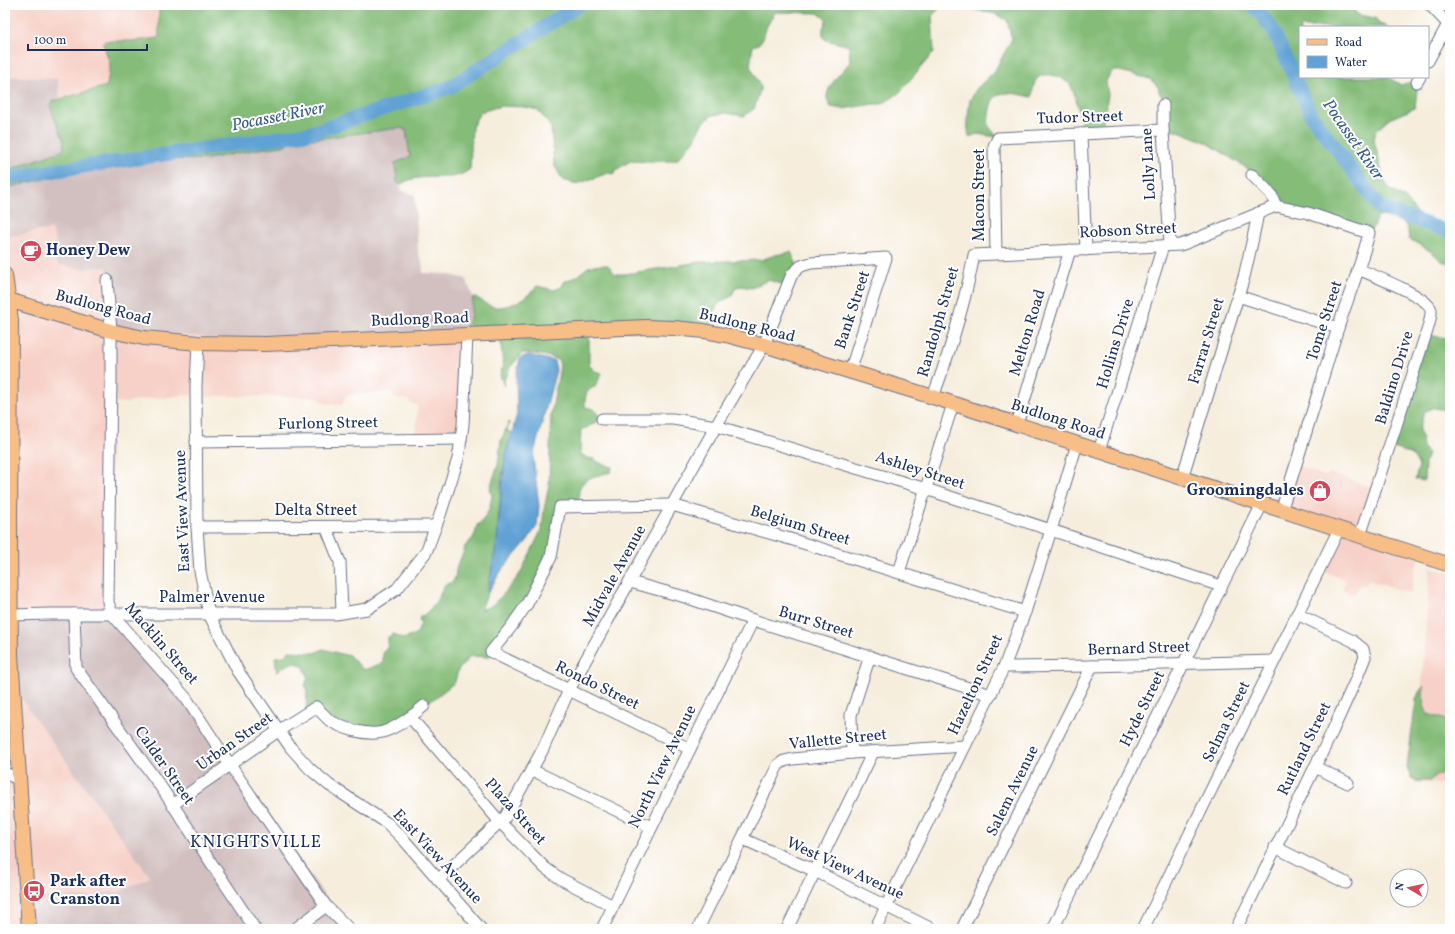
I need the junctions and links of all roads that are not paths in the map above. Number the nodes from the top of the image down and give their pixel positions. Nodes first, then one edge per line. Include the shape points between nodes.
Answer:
1 (1430, 5) edge
2 (1449, 25) edge
3 (1429, 59) edge
4 (1163, 105) dead end
5 (1163, 130) junction
6 (1081, 134) junction
7 (998, 138) joint
8 (1252, 174) dead end
9 (1276, 206) junction
10 (1258, 213) junction
11 (1166, 245) junction
12 (1070, 250) junction
13 (1086, 250) junction
14 (996, 253) junction
15 (974, 255) joint
16 (886, 258) joint
17 (1358, 269) junction
18 (5, 275) edge
19 (107, 280) dead end
20 (1238, 296) junction
21 (7, 299) edge
22 (1338, 328) junction
23 (111, 331) junction
24 (467, 335) junction
25 (198, 344) junction
26 (764, 345) junction
27 (850, 372) junction
28 (933, 397) junction
29 (953, 404) junction
30 (602, 419) dead end
31 (1017, 424) junction
32 (716, 426) junction
33 (461, 439) junction
34 (196, 442) junction
35 (1076, 444) junction
36 (1099, 451) junction
37 (1182, 478) junction
38 (926, 490) junction
39 (1262, 504) junction
40 (672, 505) junction
41 (1281, 510) junction
42 (436, 526) junction
43 (196, 527) junction
44 (326, 527) junction
45 (1339, 529) junction
46 (1051, 530) junction
47 (1360, 536) junction
48 (1450, 564) edge
49 (900, 572) junction
50 (630, 582) junction
51 (1221, 586) junction
52 (342, 612) junction
53 (1025, 612) junction
54 (74, 614) junction
55 (112, 614) junction
56 (209, 614) junction
57 (1297, 614) junction
58 (10, 615) junction
59 (753, 620) junction
60 (491, 652) joint
61 (870, 656) junction
62 (1274, 661) junction
63 (1184, 663) junction
64 (1092, 666) junction
65 (1004, 667) junction
66 (570, 690) junction
67 (991, 695) junction
68 (424, 706) dead end
69 (411, 718) junction
70 (278, 731) junction
71 (965, 746) junction
72 (690, 749) junction
73 (873, 752) junction
74 (852, 753) junction
75 (230, 765) junction
76 (1315, 766) junction
77 (532, 770) junction
78 (5, 773) edge
79 (20, 780) junction
80 (1348, 783) dead end
81 (172, 805) junction
82 (500, 822) junction
83 (651, 827) junction
84 (743, 839) junction
85 (1275, 847) junction
86 (815, 872) junction
87 (438, 880) junction
88 (1346, 883) dead end
89 (326, 906) junction
90 (613, 906) junction
91 (886, 906) junction
92 (1240, 928) edge
93 (29, 929) edge
94 (255, 929) edge
95 (295, 929) edge
96 (349, 929) edge
97 (481, 929) edge
98 (602, 929) edge
99 (698, 929) edge
100 (786, 929) edge
101 (875, 929) edge
102 (932, 929) edge
103 (962, 929) edge
104 (1053, 929) edge
105 (1143, 929) edge

1 - 2 street
2 - 3 street
4 - 5 street, Lolly Lane
5 - 6 street, Tudor Street
5 - 11 street, Lolly Lane
6 - 7 street, Tudor Street
6 - 13 street
7 - 14 street, Macon Street via 994,146
8 - 9 street via 1272,194
9 - 10 street, Robson Street
9 - 17 street, Tome Street via 1308,213 1369,233
10 - 11 street, Robson Street via 1186,243
10 - 20 street, Farrar Street
11 - 13 street, Robson Street
11 - 36 street, Hollins Drive
12 - 13 street, Robson Street
12 - 14 street, Robson Street
12 - 31 street, Melton Road
14 - 15 street, Robson Street
15 - 28 street, Randolph Street via 946,360
16 - 26 street, Midvale Avenue via 811,262 801,266 788,283
16 - 27 street, Bank Street
17 - 22 street, Tome Street
17 - 47 street, Baldino Drive via 1412,293 1428,303 1431,310 1422,346
18 - 21 main road
19 - 23 street, Macklin Street
20 - 22 street
20 - 37 street, Farrar Street
21 - 23 main road, Budlong Road
21 - 58 main road via 10,320
22 - 41 street, Tome Street
23 - 25 main road, Budlong Road via 144,338
23 - 55 street, Macklin Street via 108,602
24 - 25 main road, Budlong Road via 266,344
24 - 26 main road, Budlong Road via 660,327 717,333
24 - 33 street, Palmer Avenue
25 - 34 street, East View Avenue
26 - 27 main road, Budlong Road
26 - 32 street, Midvale Avenue
27 - 28 main road, Budlong Road
28 - 29 main road, Budlong Road
29 - 31 main road, Budlong Road
29 - 38 street
30 - 32 street, Ashley Street via 673,419
31 - 35 main road, Budlong Road
32 - 38 street, Ashley Street
32 - 40 street, Midvale Avenue
33 - 34 street, Furlong Street
33 - 42 street, Palmer Avenue via 458,459
34 - 43 street, East View Avenue
35 - 36 main road, Budlong Road
35 - 46 street, Hazelton Street
36 - 37 main road, Budlong Road
37 - 39 main road, Budlong Road
38 - 46 street, Ashley Street
38 - 49 street
39 - 41 main road, Budlong Road
39 - 51 street, Hyde Street
40 - 49 street, Belgium Street
40 - 50 street, Midvale Avenue
40 - 60 street, Belgium Street via 560,507 551,557 527,604
41 - 45 main road, Budlong Road
42 - 44 street, Delta Street
42 - 52 street, Palmer Avenue via 426,552 397,589 367,609
43 - 44 street, Delta Street
43 - 56 street, East View Avenue via 200,571
44 - 52 street via 340,562
45 - 47 main road, Budlong Road
45 - 57 street, Selma Street
46 - 51 street, Ashley Street
46 - 53 street, Hazelton Street
47 - 48 main road, Budlong Road
49 - 53 street, Belgium Street
50 - 59 street, Burr Street
50 - 66 street, Midvale Avenue
51 - 63 street, Hyde Street
52 - 56 street, Palmer Avenue
53 - 65 street, Hazelton Street
54 - 55 street, Palmer Avenue
54 - 58 street, Palmer Avenue
54 - 81 street, Calder Street via 76,668
55 - 56 street, Palmer Avenue
55 - 75 street, Macklin Street via 186,698
56 - 70 street, East View Avenue via 238,671
57 - 62 street, Selma Street
57 - 76 street, Rutland Street via 1353,641 1363,649 1364,657
58 - 79 main road
59 - 61 street, Burr Street
59 - 72 street, North View Avenue
60 - 66 street, Rondo Street
61 - 67 street, Burr Street
61 - 74 street via 851,715
62 - 63 street, Bernard Street
62 - 105 street, Selma Street
63 - 64 street, Bernard Street
63 - 104 street, Hyde Street
64 - 65 street, Bernard Street
64 - 103 street, Salem Avenue
65 - 67 street, Hazelton Street
66 - 72 street, Rondo Street
66 - 77 street, Midvale Avenue
67 - 71 street, Hazelton Street
68 - 69 street
69 - 70 street, Urban Street via 383,732 362,732 329,720 316,707
69 - 82 street, Plaza Street
70 - 75 street, Urban Street
70 - 87 street, East View Avenue via 310,769 329,785 386,823
71 - 73 street, Vallette Street
71 - 91 street, Hazelton Street
72 - 83 street, North View Avenue
73 - 74 street, Vallette Street
73 - 86 street
74 - 84 street, Vallette Street via 784,761 778,766
75 - 81 street, Urban Street
75 - 89 street, Macklin Street
76 - 80 street
76 - 85 street, Rutland Street
77 - 82 street, Midvale Avenue
77 - 83 street
78 - 79 street
79 - 93 main road
81 - 94 street, Calder Street
82 - 87 street, Midvale Avenue
82 - 90 street, Plaza Street via 545,868 560,879
83 - 90 street, North View Avenue
84 - 86 street, West View Avenue
84 - 99 street, Vallette Street
85 - 88 street
85 - 92 street, Rutland Street
86 - 91 street, West View Avenue
86 - 100 street
87 - 97 street, East View Avenue
89 - 95 street
89 - 96 street, Macklin Street
90 - 98 street, North View Avenue
91 - 101 street, Hazelton Street
91 - 102 street, West View Avenue

